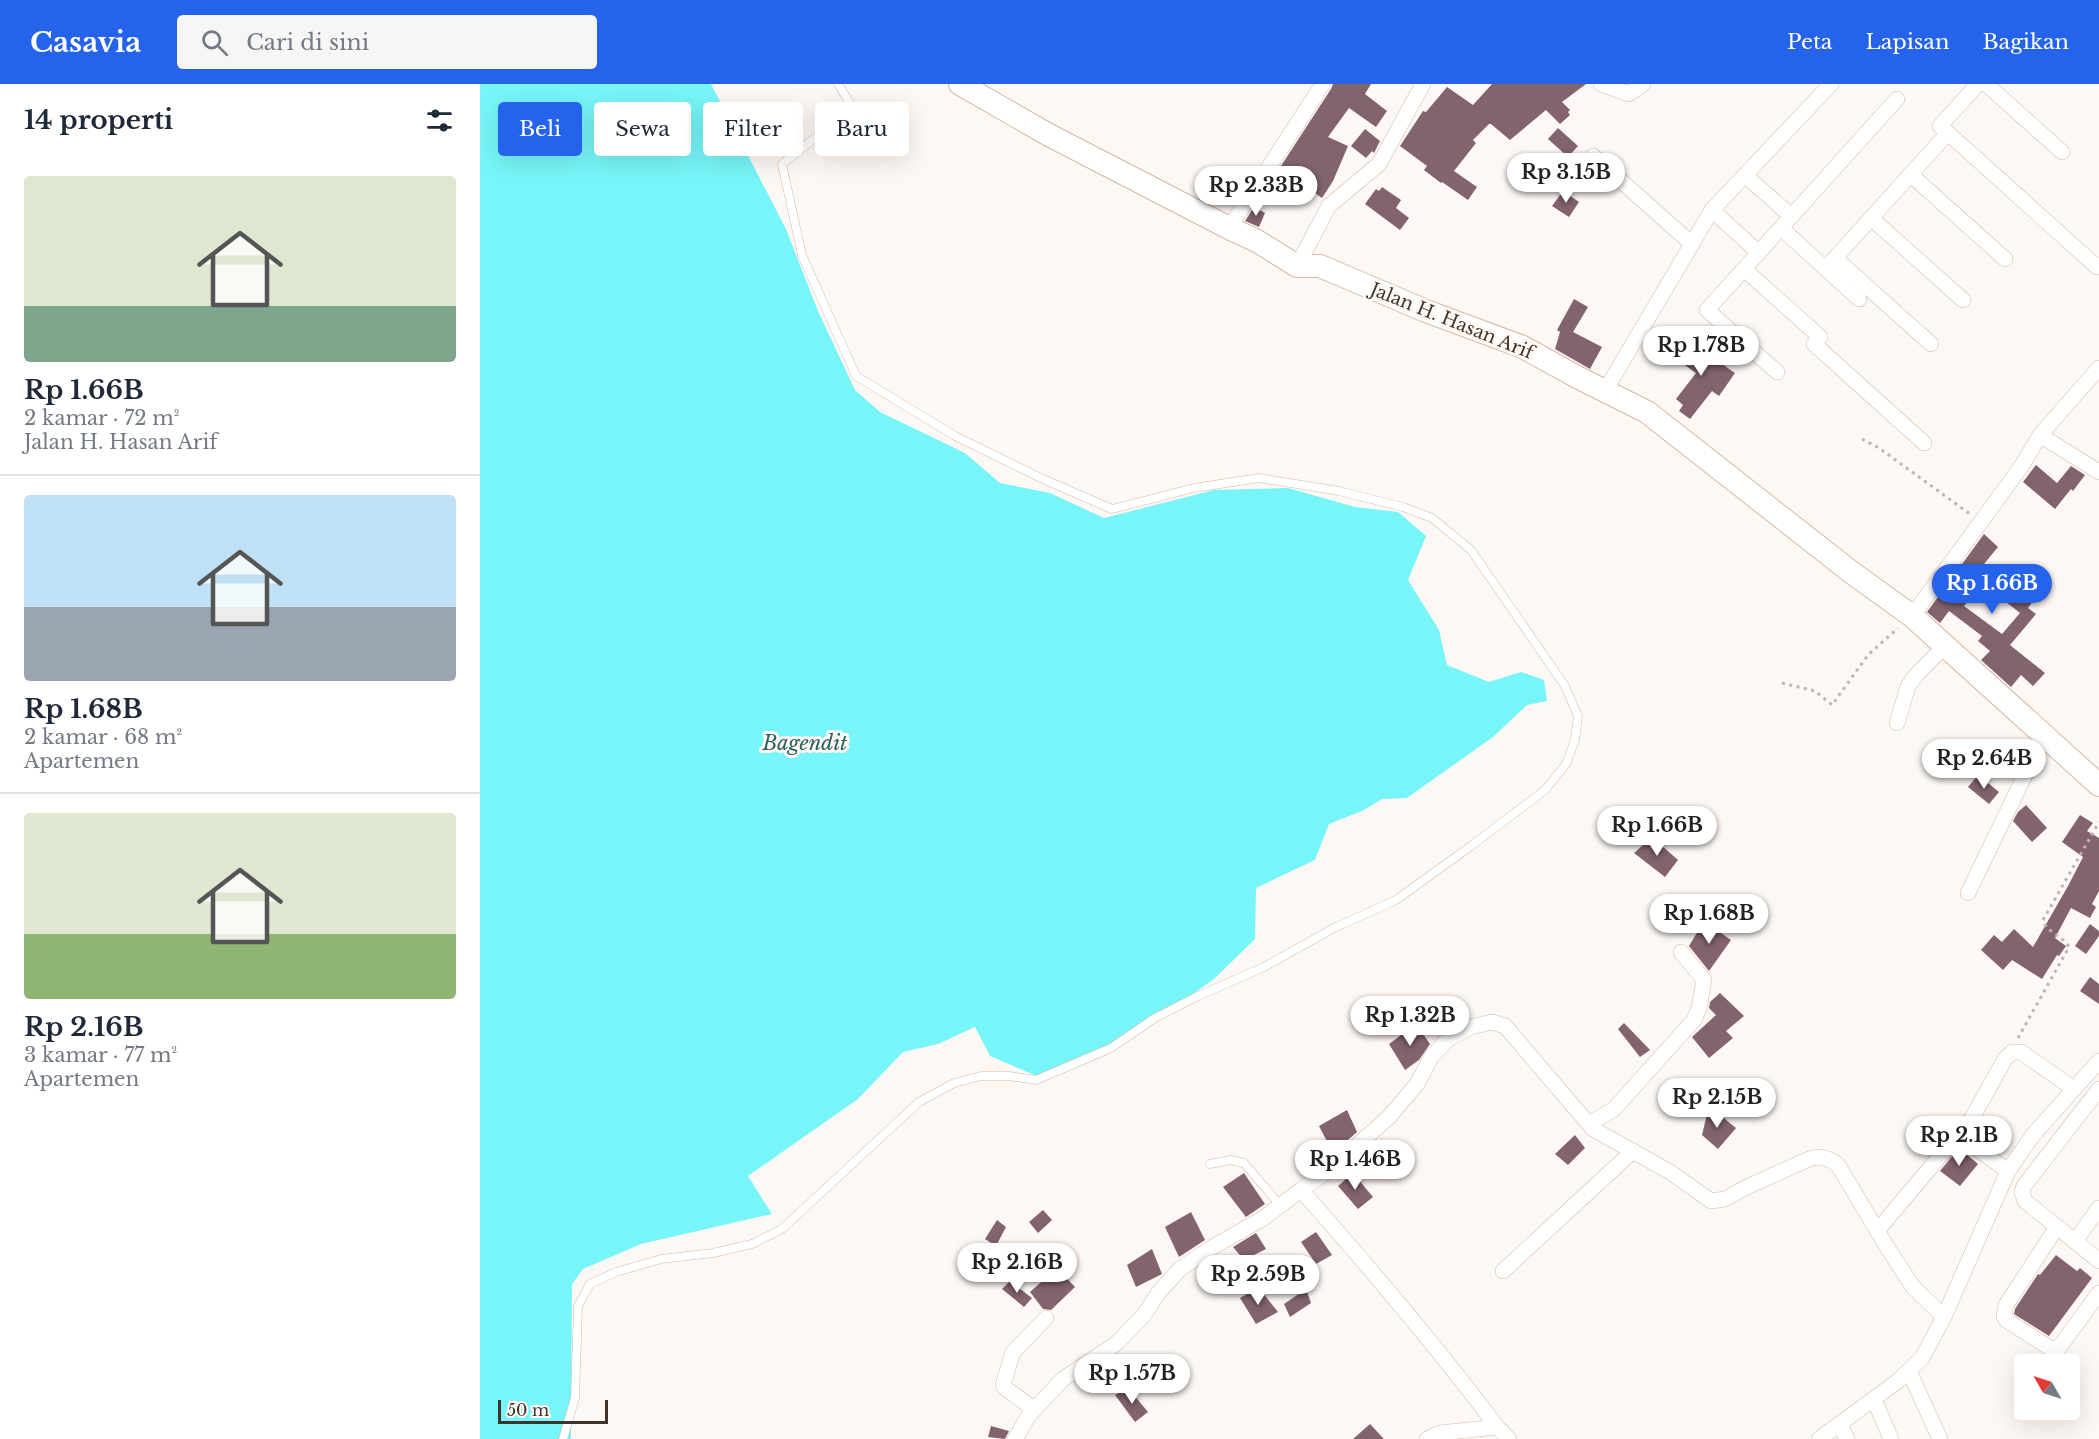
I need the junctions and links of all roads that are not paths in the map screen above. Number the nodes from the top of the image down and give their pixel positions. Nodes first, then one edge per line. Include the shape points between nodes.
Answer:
1 (838, 84) edge
2 (960, 84) edge
3 (1323, 84) edge
4 (1423, 84) edge
5 (1601, 84) edge
6 (1643, 84) edge
7 (1831, 84) edge
8 (1978, 84) edge
9 (1986, 84) edge
10 (1897, 99) dead end
11 (849, 102) edge
12 (1948, 133) junction
13 (815, 138) edge
14 (2062, 152) dead end
15 (1593, 156) dead end
16 (1910, 174) junction
17 (1745, 175) junction
18 (1712, 210) junction
19 (1871, 218) junction
20 (1786, 222) junction
21 (1229, 228) junction
22 (1692, 244) junction
23 (1759, 253) junction
24 (2005, 259) dead end
25 (1830, 263) junction
26 (1297, 266) junction
27 (2097, 267) dead end
28 (1744, 269) junction
29 (1859, 299) dead end
30 (1963, 300) dead end
31 (1931, 344) dead end
32 (2099, 368) edge
33 (1777, 372) dead end
34 (1605, 391) junction
35 (2040, 435) junction
36 (1924, 443) dead end
37 (2099, 472) edge
38 (1912, 616) junction
39 (1944, 646) junction
40 (1897, 723) dead end
41 (2044, 736) junction
42 (2099, 785) edge
43 (1968, 893) dead end
44 (1681, 952) dead end
45 (2099, 1061) edge
46 (2074, 1089) junction
47 (2099, 1089) edge
48 (2094, 1106) edge
49 (1589, 1124) junction
50 (1958, 1135) junction
51 (1633, 1151) junction
52 (1210, 1164) dead end
53 (2008, 1171) junction
54 (1301, 1190) junction
55 (1280, 1205) junction
56 (2099, 1208) edge
57 (2057, 1227) junction
58 (1877, 1231) junction
59 (2075, 1241) junction
60 (2099, 1261) edge
61 (1503, 1271) dead end
62 (2099, 1293) edge
63 (1944, 1317) junction
64 (1046, 1318) dead end
65 (1909, 1371) junction
66 (1874, 1399) junction
67 (1034, 1409) junction
68 (1840, 1424) junction
69 (1497, 1427) junction
70 (563, 1439) edge
71 (1015, 1439) edge
72 (1427, 1439) edge
73 (1509, 1439) edge
74 (1819, 1439) edge
75 (1847, 1439) edge
76 (1891, 1439) edge
77 (1940, 1439) edge

1 - 11 lane
2 - 21 main road, Jalan H. Hasan Arif via 1048,135
3 - 21 street
4 - 26 street via 1379,164 1329,206
5 - 6 street via 1629,94
7 - 17 street
8 - 12 street via 1940,126
9 - 14 street
10 - 20 street
12 - 16 street
12 - 27 street
13 - 70 lane via 782,164 802,255 856,376 955,436 1112,509 1194,488 1259,478 1339,491 1432,518 1471,550 1565,686 1578,716 1575,740 1566,764 1545,790 1396,900 1172,1009 1111,1048 1036,1080 981,1076 954,1083 919,1102 782,1229 752,1244 661,1259 590,1284 578,1306 575,1398
15 - 22 street
16 - 19 street
16 - 24 street
17 - 18 street
17 - 20 street
18 - 22 street
18 - 23 street
19 - 25 street
19 - 30 street
20 - 23 street
20 - 25 street
21 - 26 main road, Jalan H. Hasan Arif
22 - 34 street
23 - 28 street
25 - 29 street
25 - 31 street
26 - 34 main road, Jalan H. Hasan Arif via 1320,266 1523,347
28 - 33 street via 1707,310
28 - 36 street via 1820,337 1814,344
32 - 35 street
34 - 38 main road, Jalan H. Hasan Arif via 1647,411
35 - 37 street
35 - 38 street
38 - 39 main road, Jalan H. Hasan Arif
39 - 40 street via 1908,686
39 - 41 main road, Jalan H. Hasan Arif
41 - 42 main road, Jalan H. Hasan Arif
41 - 43 street
44 - 49 street via 1704,980 1694,1020 1614,1109
45 - 46 street
46 - 50 street via 2015,1051 2008,1055
46 - 53 street via 2033,1135
47 - 48 street
48 - 57 street via 2022,1190 2025,1201
49 - 51 street
49 - 54 street via 1505,1026 1492,1022 1448,1039 1389,1117
50 - 53 street
50 - 58 street
51 - 58 street via 1711,1201 1725,1199 1809,1159 1830,1159 1838,1165
51 - 61 street
52 - 55 lane via 1232,1160 1244,1163
53 - 63 street
54 - 55 street
54 - 69 street via 1451,1366
55 - 67 street via 1180,1269 1117,1343 1063,1379
56 - 59 street
57 - 59 street
57 - 62 street via 2006,1305 2006,1320 2050,1348 2058,1349
58 - 63 street via 1913,1287
59 - 60 street
63 - 65 street via 1922,1358
64 - 67 street via 1013,1352 1003,1385
65 - 66 street
65 - 77 street
66 - 68 street
66 - 76 street
67 - 71 street
68 - 74 street
68 - 75 street
69 - 72 street via 1440,1433
69 - 73 street

